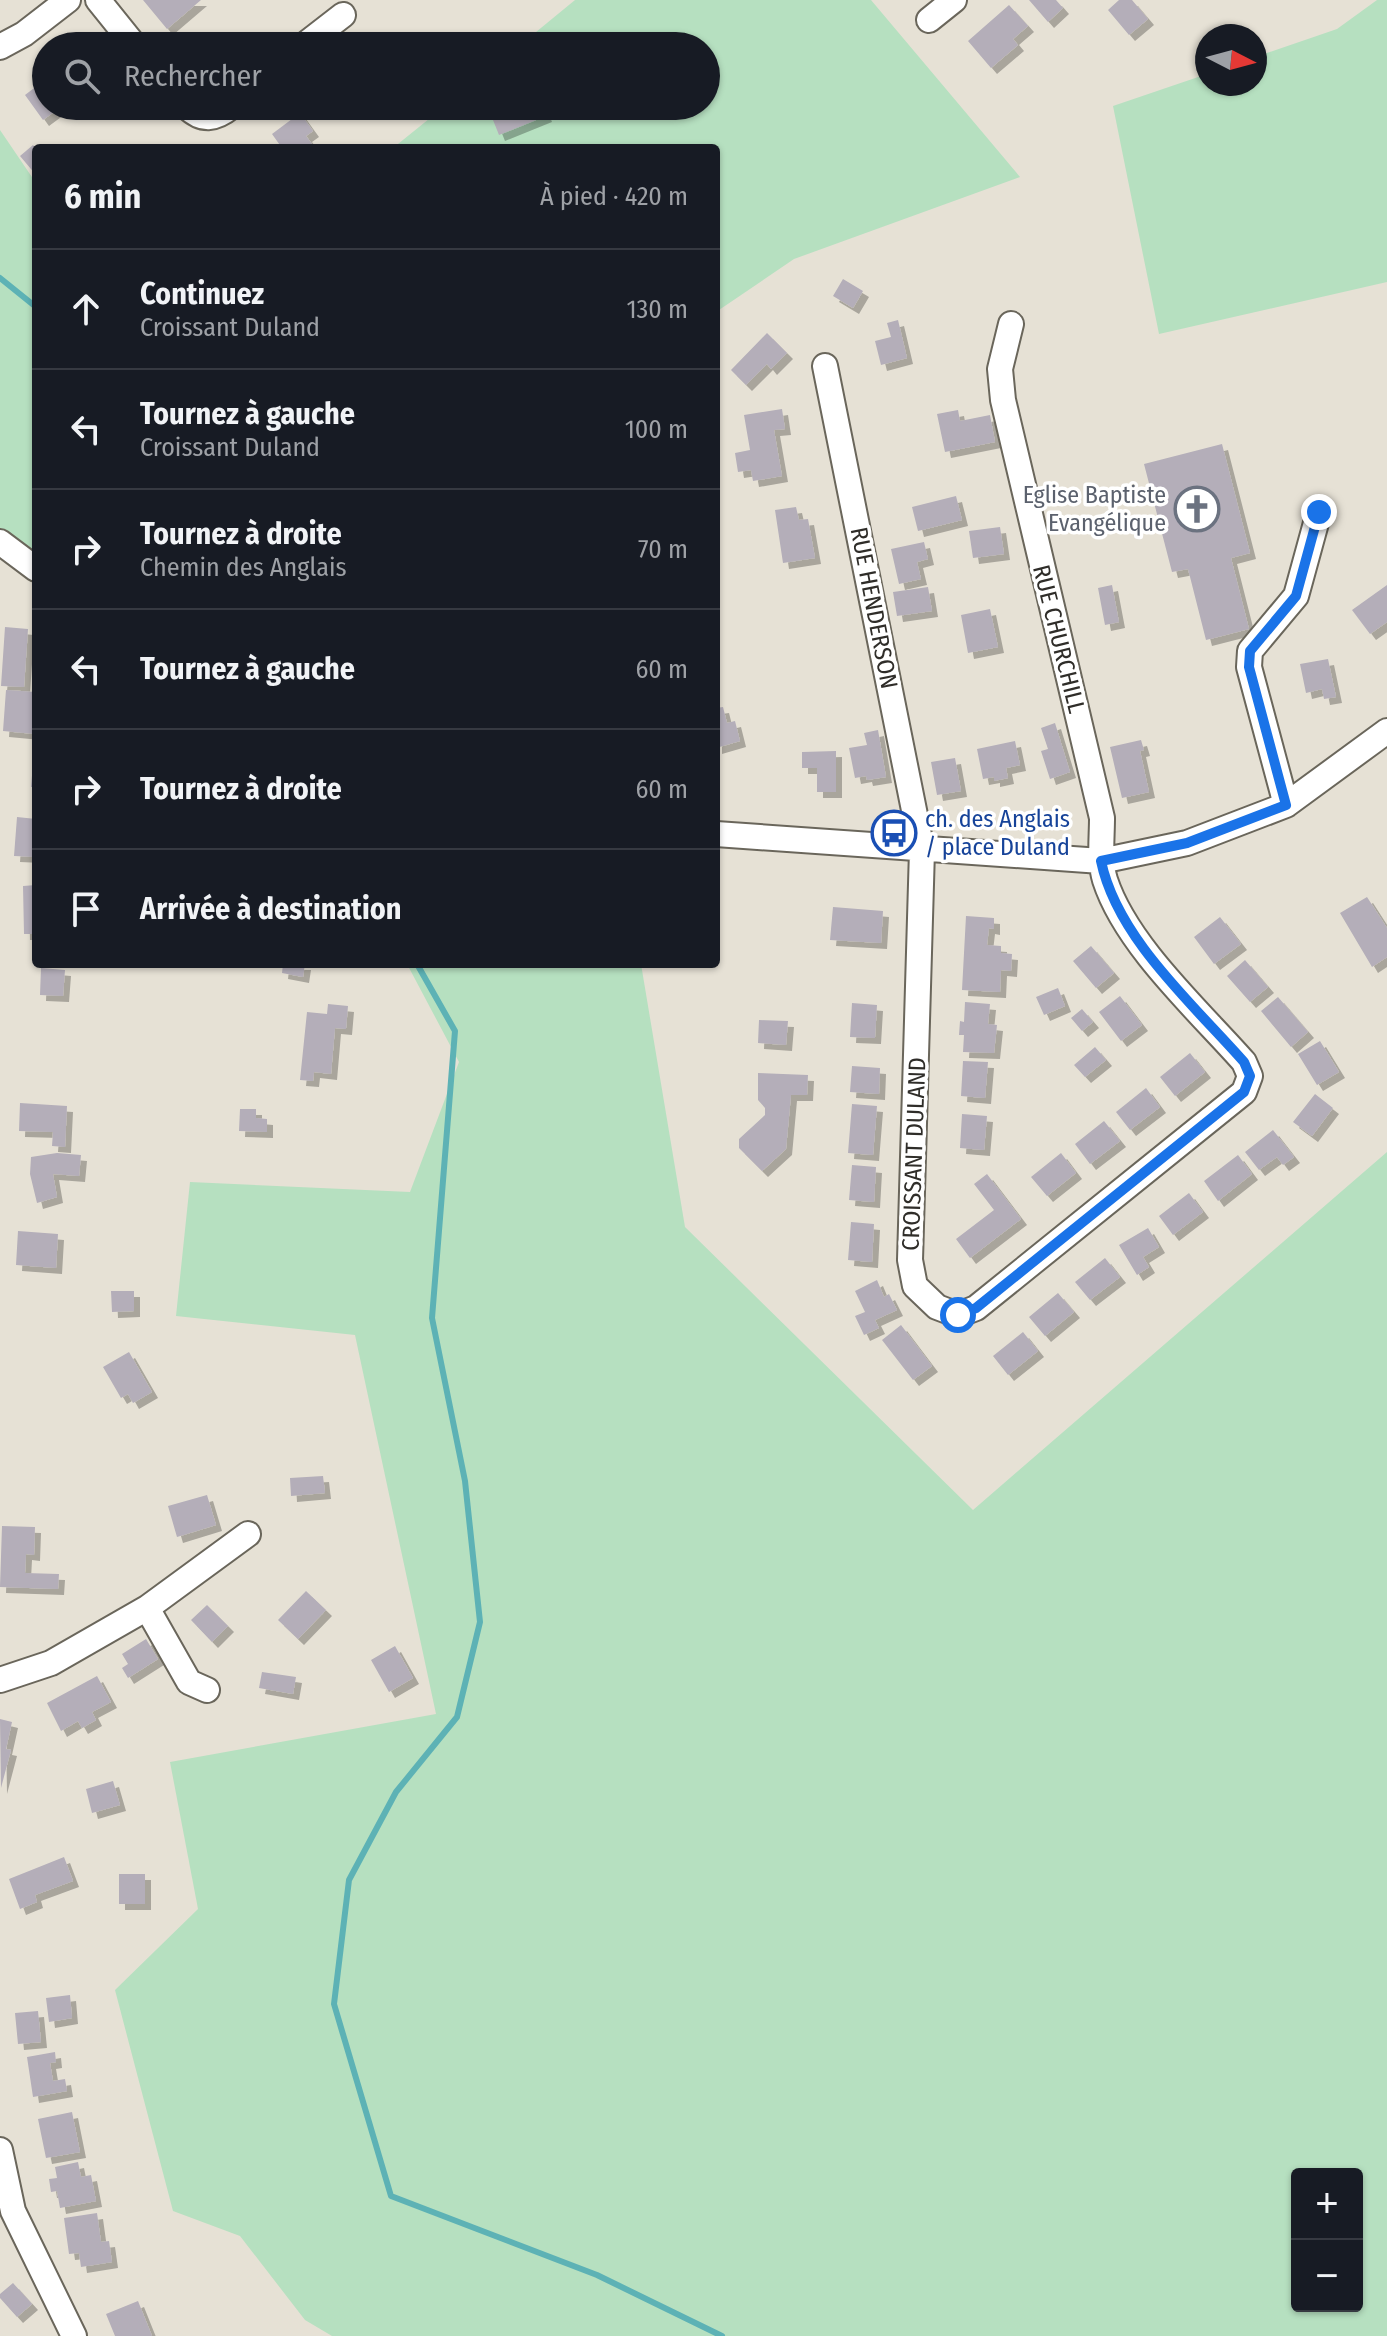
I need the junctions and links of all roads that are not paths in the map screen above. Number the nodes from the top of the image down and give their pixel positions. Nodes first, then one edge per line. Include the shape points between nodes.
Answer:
1 (68, 0) edge
2 (98, 0) edge
3 (954, 0) edge
4 (343, 15) dead end
5 (929, 20) dead end
6 (124, 32) edge
7 (321, 32) edge
8 (0, 47) edge
9 (1011, 324) dead end
10 (825, 366) dead end
11 (1319, 512) dead end
12 (0, 542) edge
13 (32, 566) edge
14 (1387, 731) edge
15 (1286, 805) junction
16 (720, 834) edge
17 (922, 850) junction
18 (1101, 861) junction
19 (248, 1534) dead end
20 (147, 1608) junction
21 (0, 1680) edge
22 (207, 1690) dead end
23 (0, 2150) edge
24 (7, 2217) edge
25 (74, 2336) edge

1 - 8 street
2 - 6 street
3 - 5 street
4 - 7 street
9 - 18 street, RUE CHURCHILL via 1000,369 1003,400 1102,818
10 - 17 street, RUE HENDERSON
11 - 15 street via 1296,596 1250,651 1249,667
12 - 13 street
14 - 15 street
15 - 18 street via 1187,843
16 - 17 street
17 - 18 street
17 - 18 street, CROISSANT DULAND via 910,1260 915,1286 937,1307 958,1315 976,1308 1244,1092 1250,1076 1244,1062 1134,938 1105,881
19 - 20 street
20 - 21 street via 51,1663
20 - 22 street via 189,1682
23 - 24 street
24 - 25 street

